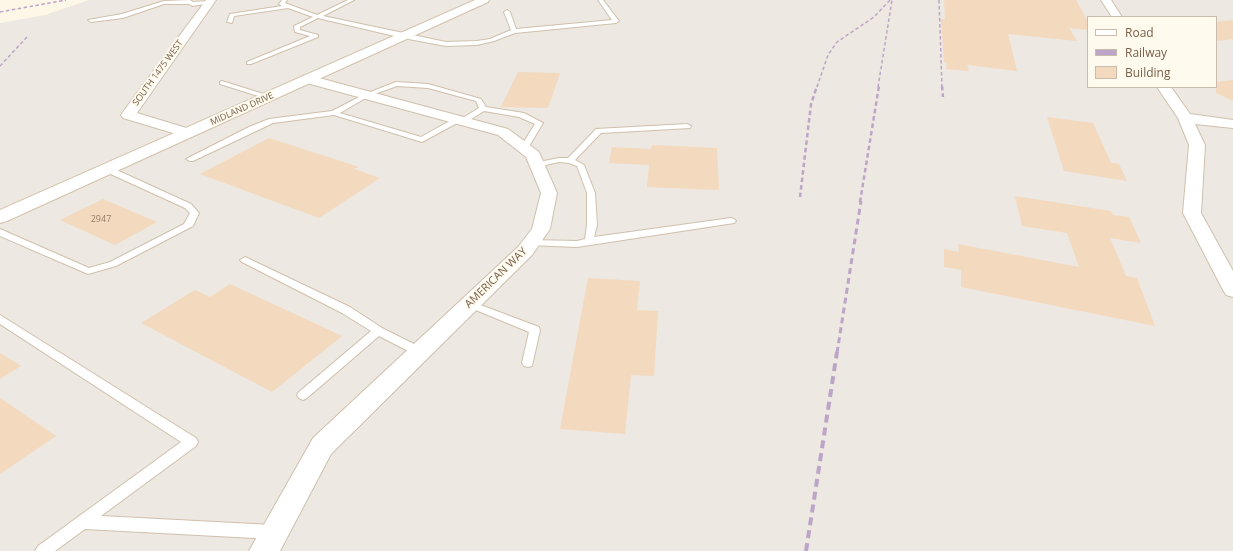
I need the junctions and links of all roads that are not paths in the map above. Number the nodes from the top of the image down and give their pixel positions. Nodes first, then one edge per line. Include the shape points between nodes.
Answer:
1 (285, 0) edge
2 (352, 0) edge
3 (484, 0) edge
4 (600, 0) edge
5 (1106, 0) edge
6 (210, 2) edge
7 (290, 6) junction
8 (507, 12) dead end
9 (316, 16) junction
10 (1116, 16) edge
11 (91, 20) dead end
12 (230, 22) dead end
13 (514, 31) junction
14 (403, 36) junction
15 (249, 63) dead end
16 (308, 79) junction
17 (222, 83) dead end
18 (1165, 88) edge
19 (367, 95) junction
20 (268, 97) junction
21 (483, 109) junction
22 (334, 113) junction
23 (1185, 118) junction
24 (460, 121) junction
25 (1233, 124) edge
26 (687, 126) dead end
27 (188, 133) junction
28 (524, 148) junction
29 (190, 159) dead end
30 (570, 160) junction
31 (537, 165) junction
32 (107, 169) junction
33 (0, 218) edge
34 (731, 220) dead end
35 (0, 232) edge
36 (589, 241) junction
37 (531, 243) junction
38 (245, 260) dead end
39 (1233, 290) edge
40 (470, 304) junction
41 (0, 319) edge
42 (378, 331) junction
43 (420, 352) junction
44 (528, 363) dead end
45 (303, 395) dead end
46 (82, 522) junction
47 (275, 532) junction
48 (43, 551) edge
49 (264, 551) edge

1 - 7 lane via 282,4
2 - 9 lane
3 - 14 street, MIDLAND DRIVE
4 - 13 lane via 616,22
5 - 10 street
6 - 11 lane via 164,3 123,16
6 - 27 street, SOUTH 1475 WEST via 128,115
7 - 9 lane
7 - 12 lane via 232,15
8 - 13 lane
9 - 14 lane
9 - 15 lane via 296,26 296,31 316,36
13 - 14 lane via 477,43 446,44
14 - 16 street, MIDLAND DRIVE
16 - 19 street, AMERICAN WAY
16 - 20 street, MIDLAND DRIVE
17 - 20 lane
18 - 23 street
19 - 21 lane via 396,84 428,86 479,100
19 - 22 lane
19 - 24 street, AMERICAN WAY
20 - 27 street, MIDLAND DRIVE
21 - 24 lane
21 - 28 lane via 521,115 539,123
22 - 24 lane via 422,140
22 - 29 lane via 272,121
23 - 25 street
23 - 39 street via 1197,145 1192,213
24 - 28 street, AMERICAN WAY via 503,132
26 - 30 lane via 599,130
27 - 32 street, MIDLAND DRIVE
28 - 31 street, AMERICAN WAY via 533,154
30 - 31 lane
30 - 36 lane via 580,165 591,193 592,225
31 - 37 street, AMERICAN WAY via 550,193 541,229
32 - 33 street, MIDLAND DRIVE
32 - 35 lane via 188,206 195,213 188,226 113,264 88,271
34 - 36 lane
36 - 37 lane via 577,244
37 - 40 street, AMERICAN WAY
38 - 42 lane via 346,310
40 - 43 street, AMERICAN WAY
40 - 44 lane via 535,330
41 - 46 lane via 191,442
42 - 43 lane
42 - 45 lane
43 - 47 street, AMERICAN WAY via 322,446
46 - 47 lane
46 - 48 lane
47 - 49 street, AMERICAN WAY

